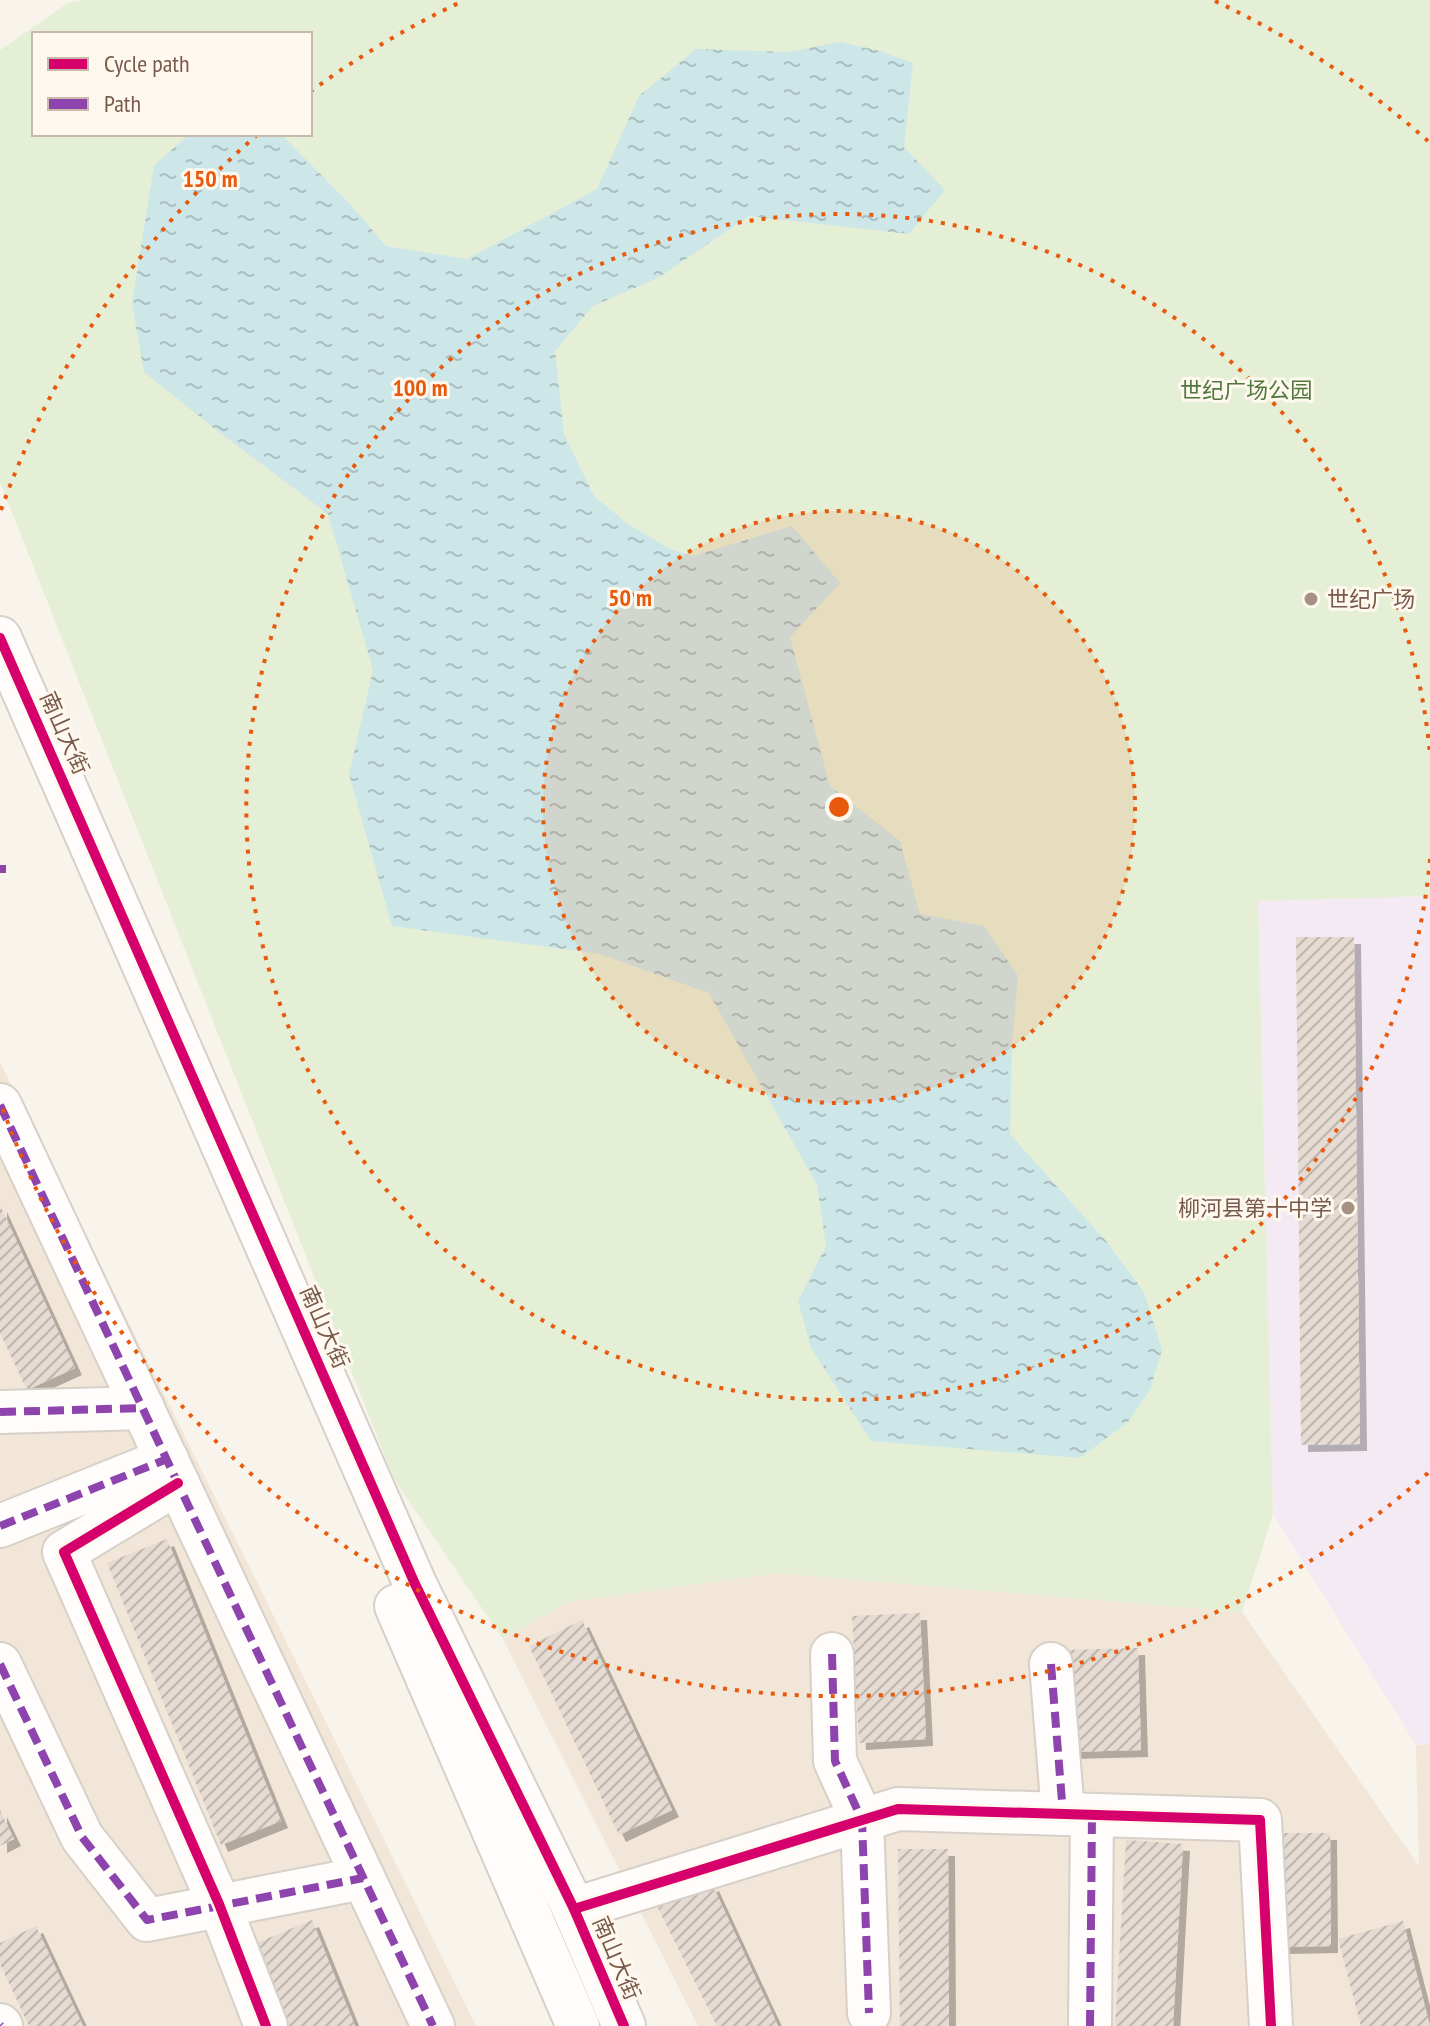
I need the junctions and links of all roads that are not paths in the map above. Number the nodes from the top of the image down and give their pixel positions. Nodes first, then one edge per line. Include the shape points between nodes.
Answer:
1 (0, 638) edge
2 (0, 686) edge
3 (0, 1105) edge
4 (143, 1408) junction
5 (0, 1412) edge
6 (172, 1471) junction
7 (0, 1526) edge
8 (832, 1654) dead end
9 (0, 1664) edge
10 (1051, 1664) dead end
11 (1078, 1814) junction
12 (862, 1820) junction
13 (363, 1878) junction
14 (219, 1904) junction
15 (574, 1909) junction
16 (869, 2013) dead end
17 (266, 2026) edge
18 (433, 2026) edge
19 (578, 2026) edge
20 (624, 2026) edge
21 (1090, 2026) edge
22 (1271, 2026) edge

1 - 15 street, 南山大街 via 415,1584
2 - 19 street, 南山大街
3 - 4 street
4 - 5 street
4 - 6 street
6 - 7 street
6 - 13 street
6 - 14 street via 64,1552
8 - 12 street via 835,1761
9 - 14 street via 82,1837 147,1920
10 - 11 street
11 - 12 street via 898,1809
11 - 21 street
11 - 22 street via 1260,1820
12 - 15 street
12 - 16 street
13 - 14 street
13 - 18 street
14 - 17 street
15 - 20 street, 南山大街

